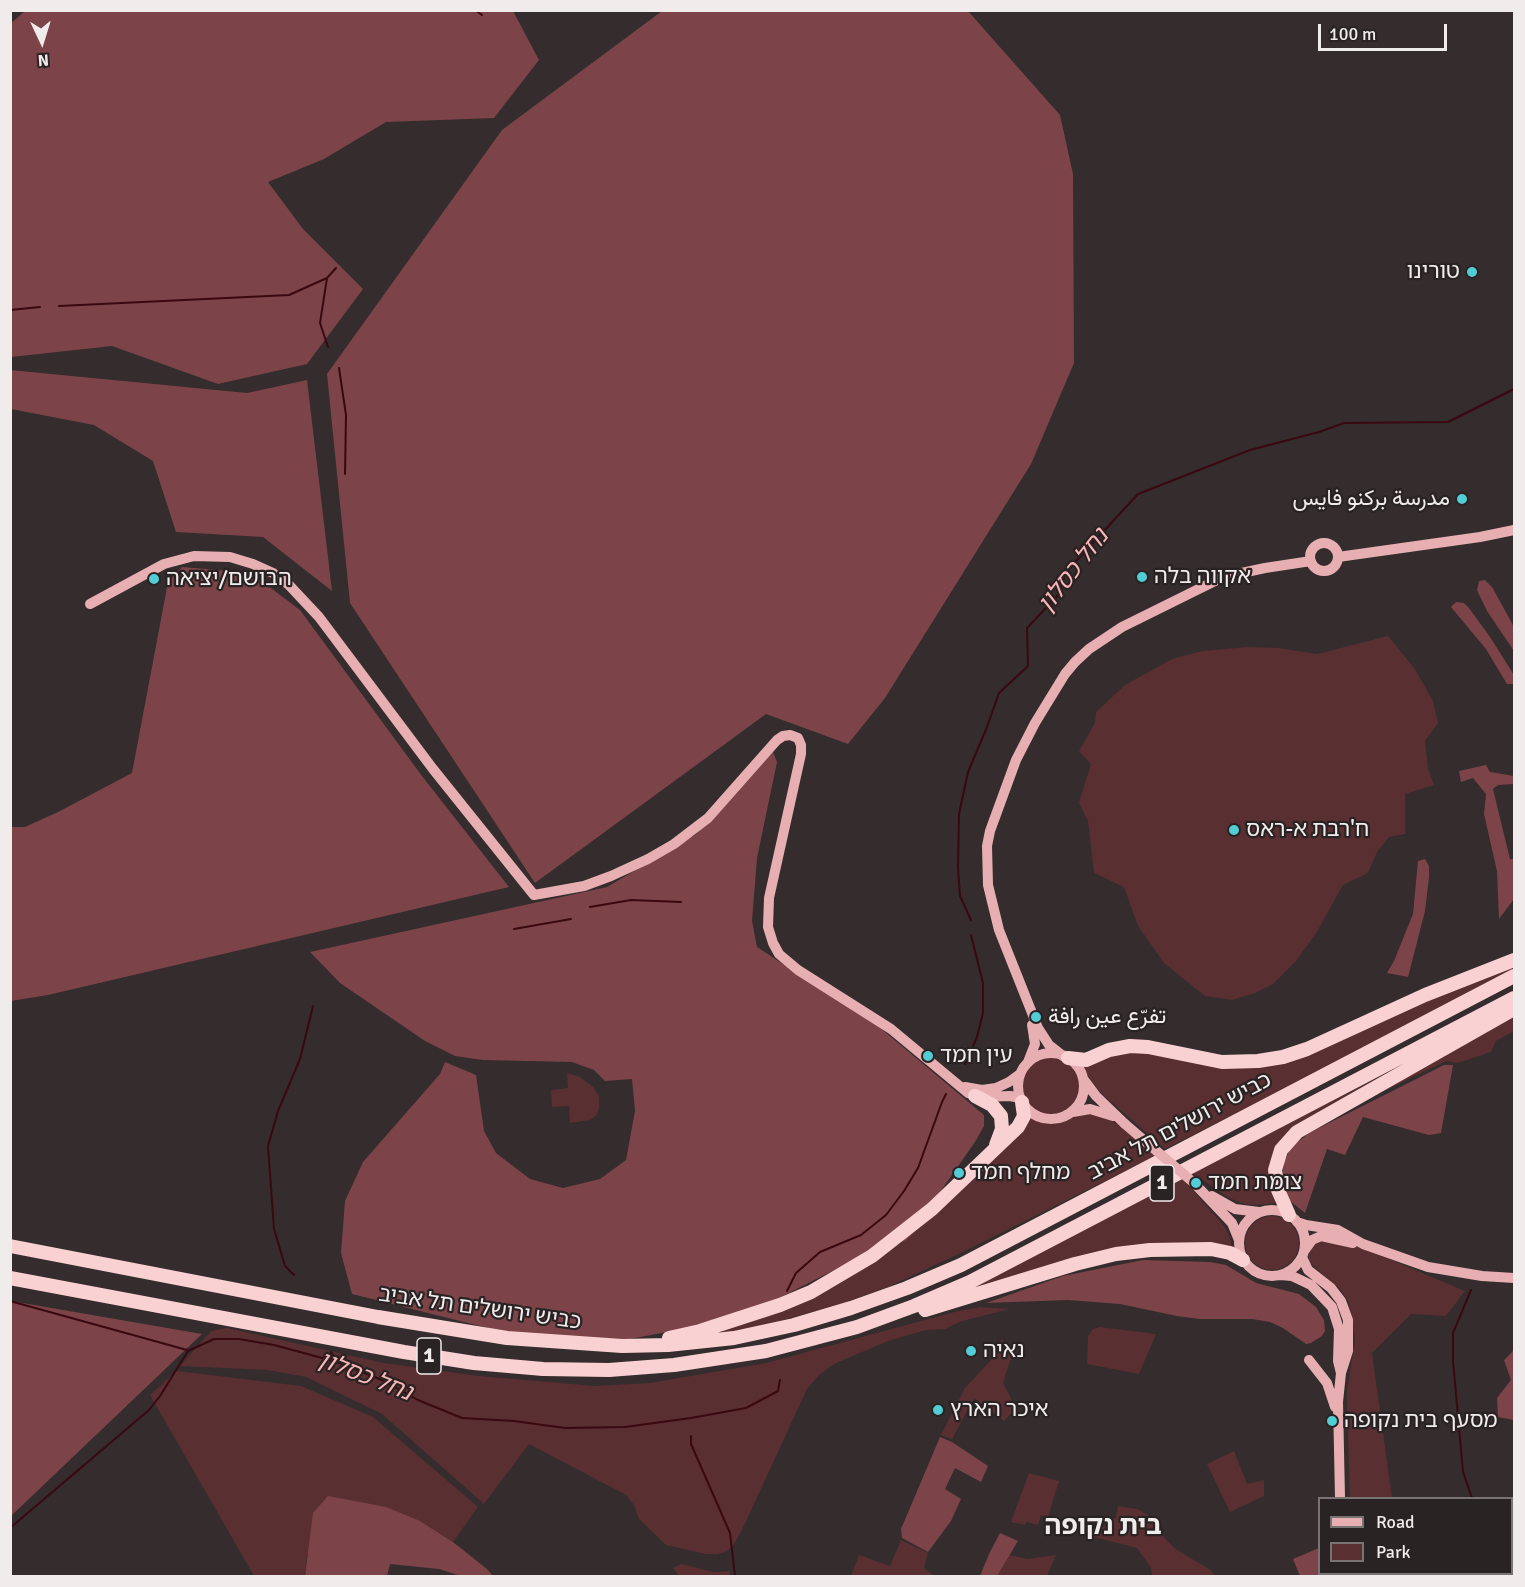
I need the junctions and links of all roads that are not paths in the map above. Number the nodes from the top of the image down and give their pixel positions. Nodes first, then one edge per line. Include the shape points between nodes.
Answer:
1 (1515, 530) edge
2 (1338, 557) junction
3 (1311, 561) junction
4 (90, 604) dead end
5 (1515, 960) edge
6 (1013, 964) junction
7 (1515, 976) edge
8 (1515, 998) edge
9 (1515, 1009) edge
10 (1065, 1057) junction
11 (1028, 1062) junction
12 (1021, 1073) junction
13 (1083, 1077) junction
14 (958, 1085) junction
15 (975, 1096) junction
16 (1021, 1100) junction
17 (1072, 1112) junction
18 (1123, 1122) junction
19 (992, 1151) junction
20 (1205, 1192) junction
21 (1259, 1212) junction
22 (1293, 1218) junction
23 (1239, 1240) junction
24 (1363, 1244) junction
25 (10, 1246) edge
26 (1303, 1254) junction
27 (1244, 1260) junction
28 (1280, 1275) junction
29 (1515, 1278) edge
30 (10, 1280) edge
31 (798, 1344) junction
32 (622, 1346) junction
33 (1309, 1360) dead end
34 (1341, 1373) junction
35 (1338, 1418) junction
36 (1341, 1497) edge

1 - 2 main road
2 - 3 main road via 1334,568 1325,571 1316,569
2 - 3 main road via 1332,545 1322,543 1313,549
3 - 6 main road via 1223,577 1104,638 1065,674 1016,759 987,846 988,885 999,930
4 - 14 main road via 164,564 194,556 230,557 273,573 319,617 534,896 584,886 648,860 708,818 777,740 790,735 798,738 801,754 769,897 768,927 773,943 788,963 884,1024
5 - 10 highway via 1399,1005 1283,1057 1222,1062 1130,1046 1086,1060
6 - 10 main road via 1040,1031 1051,1048
6 - 11 main road via 1035,1039
7 - 32 highway, כביש ירושלים תל אביב / 1 via 1014,1238 907,1288 813,1319 734,1338
8 - 31 highway, כביש ירושלים תל אביב / 1 via 970,1282 857,1327
9 - 22 highway via 1297,1132 1281,1150 1275,1170 1278,1190
10 - 11 main road via 1044,1054
10 - 13 main road
11 - 12 main road
12 - 14 main road via 989,1089
12 - 16 main road
13 - 17 main road via 1083,1095
13 - 18 main road
14 - 15 main road
15 - 16 main road via 1010,1096
15 - 19 highway via 992,1105 1001,1116 1001,1135
16 - 17 main road via 1029,1111 1043,1118 1059,1119
16 - 19 highway via 1022,1120
17 - 18 main road via 1095,1110
18 - 20 main road, bridge
19 - 32 highway via 902,1234 811,1292 700,1331
20 - 21 main road via 1235,1209
20 - 23 main road via 1232,1223
21 - 22 main road via 1275,1210
21 - 23 main road via 1247,1221
22 - 24 main road via 1306,1225 1338,1230
22 - 26 main road via 1304,1235
23 - 27 main road
24 - 26 main road via 1322,1236 1312,1240
24 - 29 main road via 1439,1270
25 - 32 highway, כביש ירושלים תל אביב / 1 via 448,1330 533,1341
26 - 28 main road via 1293,1268
26 - 34 main road via 1308,1270 1341,1301 1348,1320 1349,1342
27 - 28 main road via 1259,1273
27 - 31 highway via 1211,1249 1116,1254
28 - 34 main road via 1311,1285 1332,1307 1339,1329
30 - 31 highway, כביש ירושלים תל אביב / 1 via 404,1352 543,1369 609,1370 674,1365
33 - 35 main road via 1327,1383
34 - 35 main road
35 - 36 main road

